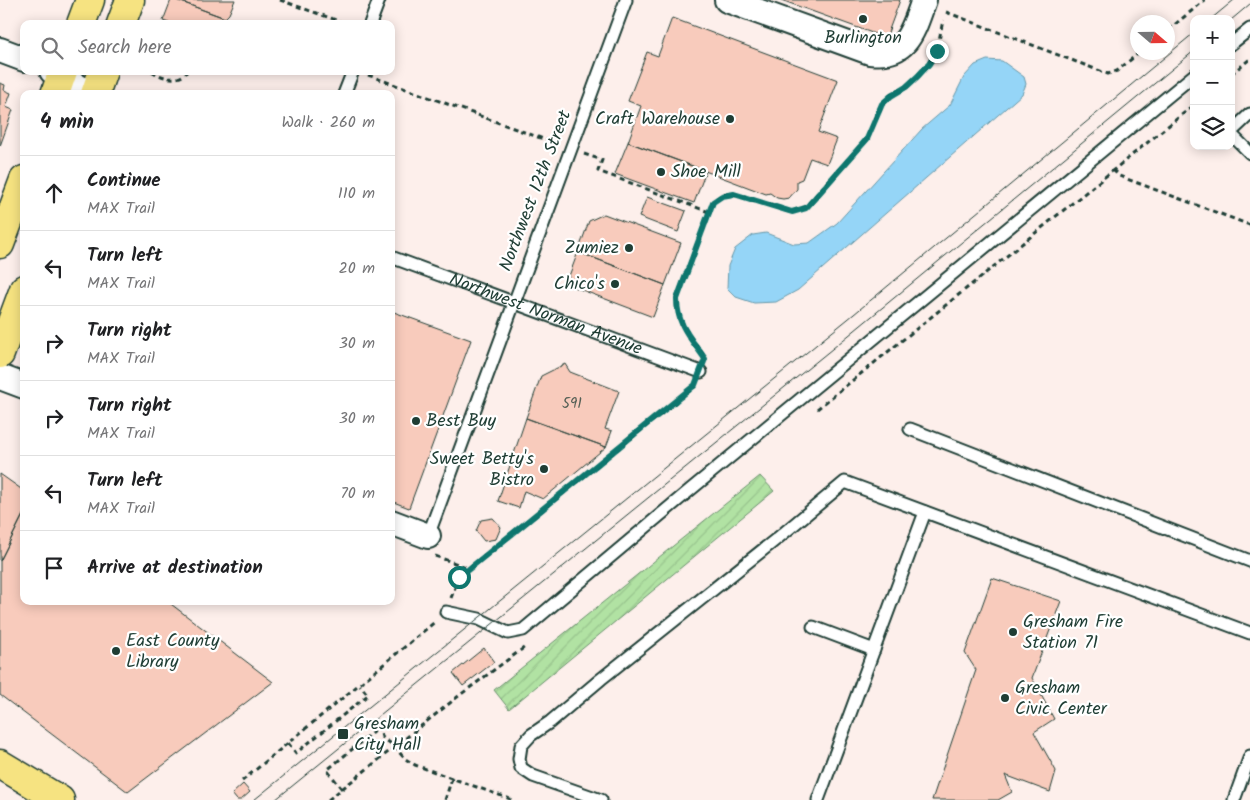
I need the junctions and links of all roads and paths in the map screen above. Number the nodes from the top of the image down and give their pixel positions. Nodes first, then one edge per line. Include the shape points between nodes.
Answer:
1 (90, 0) edge
2 (130, 0) edge
3 (280, 0) edge
4 (379, 0) edge
5 (626, 0) edge
6 (727, 0) edge
7 (924, 0) edge
8 (1205, 0) edge
9 (946, 12) dead end
10 (82, 20) edge
11 (122, 20) edge
12 (336, 20) edge
13 (372, 20) edge
14 (943, 20) dead end
15 (1175, 24) edge
16 (1250, 29) edge
17 (1235, 41) edge
18 (0, 50) edge
19 (20, 58) edge
20 (1250, 59) edge
21 (1130, 60) edge
22 (1235, 71) edge
23 (102, 75) edge
24 (157, 75) edge
25 (185, 75) edge
26 (351, 75) edge
27 (370, 75) edge
28 (58, 78) edge
29 (1190, 78) edge
30 (83, 90) edge
31 (96, 90) edge
32 (346, 90) edge
33 (1250, 114) edge
34 (1235, 129) edge
35 (1235, 137) edge
36 (572, 149) junction
37 (1250, 153) edge
38 (1113, 170) dead end
39 (20, 191) edge
40 (709, 212) junction
41 (1250, 225) edge
42 (0, 244) edge
43 (395, 258) edge
44 (20, 300) edge
45 (514, 302) junction
46 (0, 354) edge
47 (701, 372) junction
48 (0, 378) edge
49 (20, 385) edge
50 (910, 429) dead end
51 (925, 512) junction
52 (395, 524) edge
53 (429, 545) junction
54 (1250, 561) edge
55 (470, 569) junction
56 (446, 612) junction
57 (813, 628) dead end
58 (1250, 633) edge
59 (874, 650) junction
60 (360, 685) junction
61 (288, 743) junction
62 (1250, 756) edge
63 (0, 764) edge
64 (452, 778) junction
65 (242, 781) dead end
66 (342, 789) dead end
67 (60, 800) edge
68 (445, 800) edge
69 (513, 800) edge
70 (601, 800) edge
71 (818, 800) edge
72 (1234, 800) edge

1 - 10 main road
2 - 11 main road
3 - 12 path
4 - 13 lane
5 - 36 lane, Northwest 12th Street
6 - 7 street via 881,54 904,44
8 - 15 path
9 - 21 path via 1108,74
14 - 40 path via 937,51 929,64 906,87 882,104 867,139 806,208 792,212 734,194 713,202
16 - 17 lane
18 - 19 street
20 - 22 path
23 - 31 main road
24 - 25 path via 181,78
26 - 32 lane
27 - 36 path
28 - 30 street
29 - 56 lane via 523,630 508,633 478,619
33 - 34 lane
35 - 37 lane
36 - 40 path via 602,160 598,171
36 - 45 lane, Northwest 12th Street
38 - 41 path via 1119,176
39 - 42 main road
40 - 47 path via 677,299 677,314 683,327 705,359
43 - 45 lane, Northwest Norman Avenue
44 - 46 main road
45 - 47 lane, Northwest Norman Avenue
45 - 53 lane, Northwest 12th Street
47 - 55 path via 695,385
48 - 49 street
50 - 54 lane
51 - 58 lane
51 - 59 lane
51 - 70 lane via 845,482 521,746 519,759 522,768 533,776
52 - 53 street
53 - 55 path
55 - 56 path via 459,577
56 - 60 path
57 - 59 lane
59 - 71 lane
60 - 61 path
60 - 61 path via 368,695 296,754
61 - 65 path
62 - 72 lane
63 - 67 main road
64 - 66 path via 404,758 382,737 379,728 327,770
64 - 68 path
64 - 69 path

